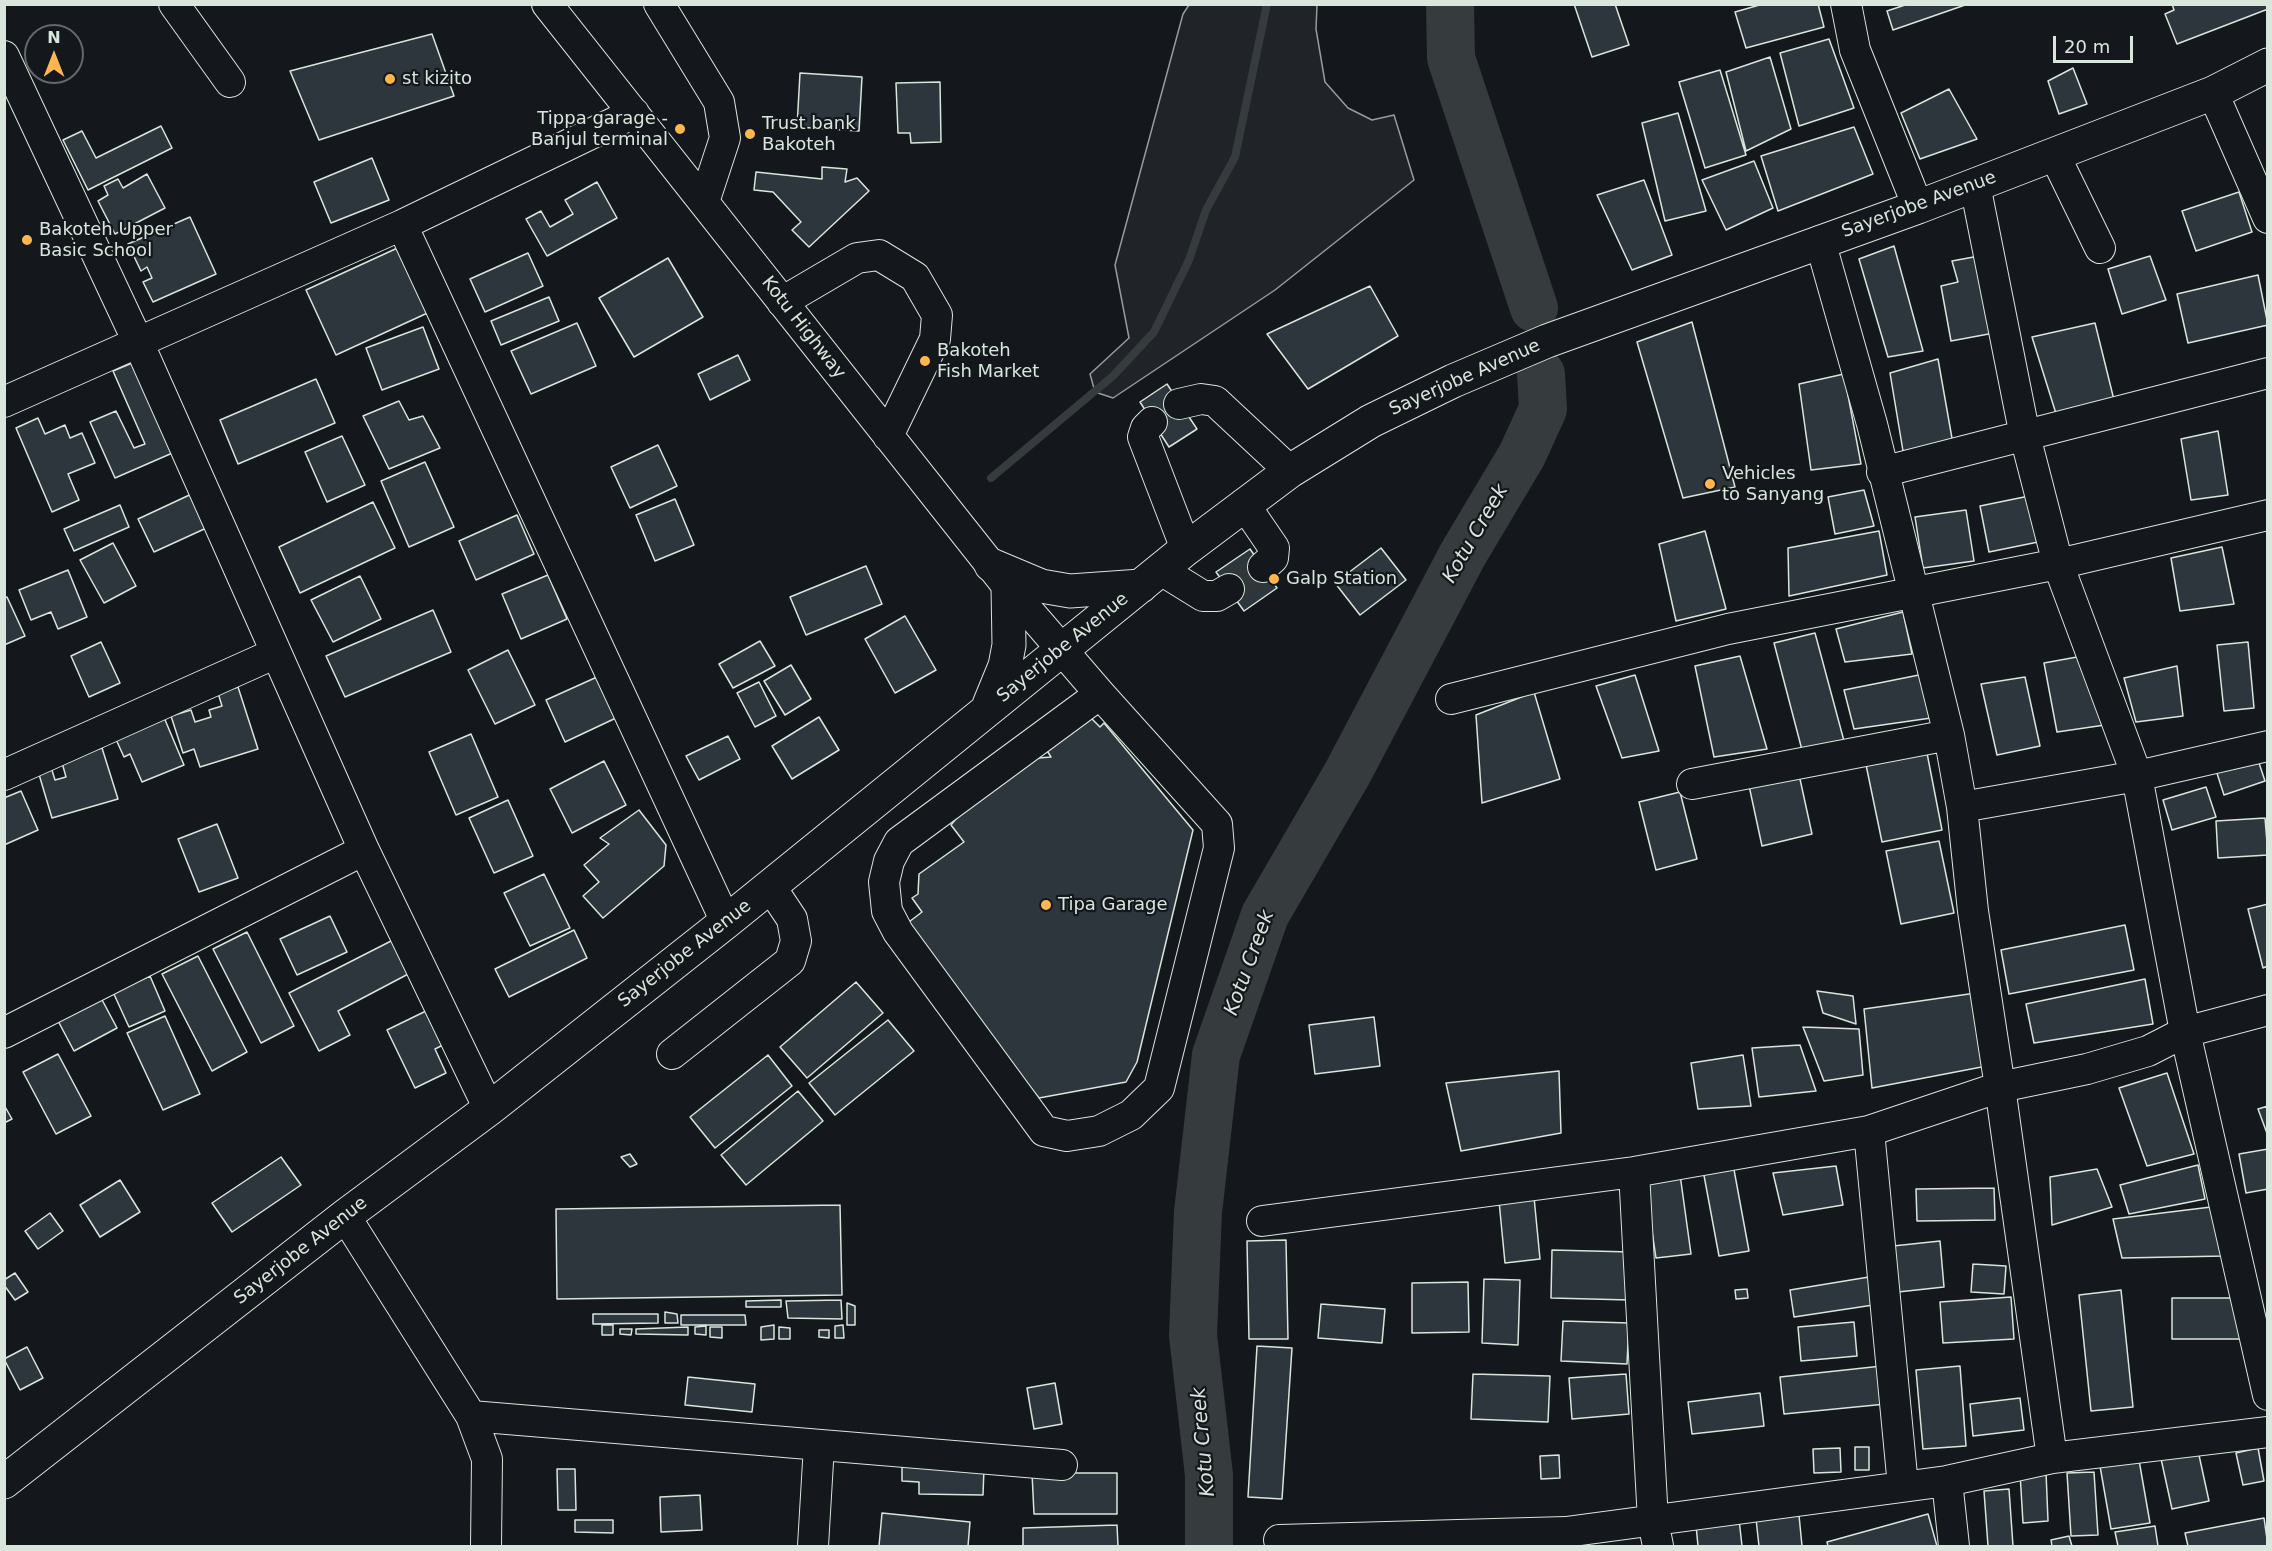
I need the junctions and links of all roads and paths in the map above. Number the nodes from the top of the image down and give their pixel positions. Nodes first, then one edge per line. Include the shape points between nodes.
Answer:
1 (174, 4) edge
2 (659, 4) edge
3 (1846, 4) edge
4 (555, 8) edge
5 (4, 56) edge
6 (2268, 65) edge
7 (230, 82) dead end
8 (2213, 93) junction
9 (634, 112) junction
10 (2054, 154) junction
11 (1975, 185) junction
12 (704, 202) junction
13 (1918, 207) junction
14 (2268, 218) edge
15 (402, 225) junction
16 (1820, 241) junction
17 (2100, 248) dead end
18 (782, 302) junction
19 (138, 342) junction
20 (2268, 373) edge
21 (4, 402) edge
22 (1179, 404) dead end
23 (1152, 422) dead end
24 (888, 436) junction
25 (2025, 436) junction
26 (1290, 471) junction
27 (1882, 472) junction
28 (1244, 504) junction
29 (2268, 515) edge
30 (1186, 549) junction
31 (2058, 564) junction
32 (1263, 567) tunnel mouth
33 (999, 576) junction
34 (1151, 578) junction
35 (1228, 589) tunnel mouth
36 (1913, 593) junction
37 (1060, 650) junction
38 (276, 652) junction
39 (1100, 694) junction
40 (1451, 699) dead end
41 (988, 708) junction
42 (1949, 735) junction
43 (2268, 746) edge
44 (4, 775) edge
45 (2137, 776) junction
46 (1692, 784) dead end
47 (1962, 807) junction
48 (364, 850) junction
49 (770, 886) junction
50 (726, 922) junction
51 (2268, 1010) edge
52 (2185, 1032) junction
53 (4, 1033) edge
54 (672, 1054) dead end
55 (2000, 1087) junction
56 (489, 1109) junction
57 (1869, 1131) junction
58 (1634, 1172) junction
59 (345, 1216) junction
60 (1262, 1221) dead end
61 (2268, 1395) edge
62 (471, 1416) junction
63 (2268, 1432) edge
64 (819, 1445) junction
65 (2052, 1458) junction
66 (1062, 1465) dead end
67 (1947, 1481) junction
68 (4, 1482) edge
69 (1903, 1486) junction
70 (1656, 1534) edge
71 (1279, 1540) dead end
72 (486, 1546) edge
73 (813, 1546) edge
74 (1954, 1546) edge

1 - 7 street
2 - 12 street via 719,102 725,138
3 - 13 street via 1855,50
4 - 9 street, Kotu Highway
5 - 19 street
6 - 8 main road, Sayerjobe Avenue
8 - 10 main road, Sayerjobe Avenue
8 - 14 street
9 - 12 street, Kotu Highway
9 - 15 street
10 - 11 main road, Sayerjobe Avenue
10 - 17 street
11 - 13 main road, Sayerjobe Avenue
11 - 25 street
12 - 18 street, Kotu Highway
13 - 16 main road, Sayerjobe Avenue
15 - 19 street
15 - 50 street
16 - 26 main road, Sayerjobe Avenue via 1547,341 1453,381 1371,421
16 - 27 street
18 - 24 street, Kotu Highway
18 - 24 street via 857,258 879,255 915,277 937,315 935,339
19 - 21 street
19 - 38 street
20 - 25 street
22 - 26 street via 1201,399 1215,401
23 - 30 street via 1143,437
24 - 33 street, Kotu Highway
25 - 27 street
25 - 31 street
26 - 28 main road, Sayerjobe Avenue
27 - 36 street
28 - 30 main road, Sayerjobe Avenue
28 - 32 street via 1274,548 1273,558
29 - 31 street
30 - 34 main road, Sayerjobe Avenue
31 - 36 street
31 - 45 street
33 - 34 main road via 1070,591
33 - 37 street, Kotu Highway
33 - 41 main road via 1007,656
34 - 35 street via 1203,596 1217,596
34 - 37 main road, Sayerjobe Avenue
36 - 40 street via 1728,629
36 - 42 street
37 - 39 street, Kotu Highway
37 - 41 main road, Sayerjobe Avenue
38 - 44 street
38 - 48 street
39 - 39 street, Kotu Highway via 1217,824 1219,848 1159,1088 1131,1115 1099,1131 1066,1136 1044,1131 898,932 887,911 884,882 899,842
41 - 49 main road, Sayerjobe Avenue
42 - 46 street
42 - 47 street
43 - 45 street
45 - 47 street
45 - 52 street
47 - 55 street via 1972,911
48 - 53 street
48 - 56 street
49 - 50 main road, Sayerjobe Avenue
49 - 54 street via 792,919 795,940 790,961
50 - 56 main road, Sayerjobe Avenue
51 - 52 street
52 - 55 street via 2138,1054
52 - 61 street
55 - 57 street
55 - 65 street
56 - 59 main road, Sayerjobe Avenue
57 - 58 street
57 - 69 street
58 - 60 street
58 - 70 street
59 - 62 street
59 - 68 main road, Sayerjobe Avenue
62 - 64 street
62 - 72 street via 487,1459
63 - 65 street
64 - 66 street
64 - 73 street
65 - 67 street
67 - 69 street
67 - 74 street
69 - 70 street
70 - 71 street via 1566,1532

